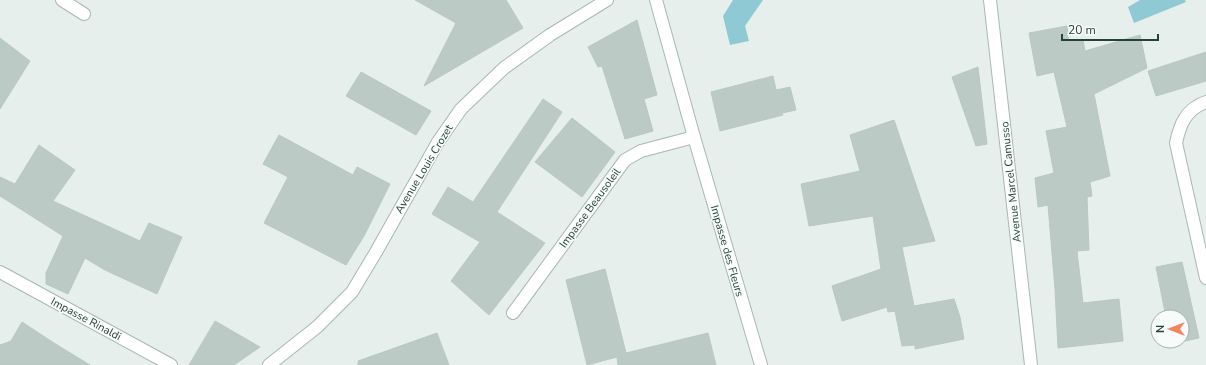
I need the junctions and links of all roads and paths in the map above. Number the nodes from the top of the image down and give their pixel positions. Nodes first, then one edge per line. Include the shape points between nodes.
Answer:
1 (62, 0) edge
2 (607, 0) edge
3 (656, 0) edge
4 (990, 0) edge
5 (84, 14) dead end
6 (1206, 102) edge
7 (694, 137) junction
8 (0, 272) edge
9 (1206, 278) edge
10 (513, 313) dead end
11 (171, 365) edge
12 (269, 365) edge
13 (761, 365) edge
14 (1031, 365) edge

1 - 5 street
2 - 12 street, Avenue Louis Crozet via 504,68 461,109 438,142 352,292 317,327
3 - 7 street
4 - 14 street, Avenue Marcel Camusso
6 - 9 street via 1188,113 1180,127 1176,143
7 - 10 street, Impasse Beausoleil via 641,151 625,160
7 - 13 street, Impasse des Fleurs
8 - 11 street, Impasse Rinaldi

